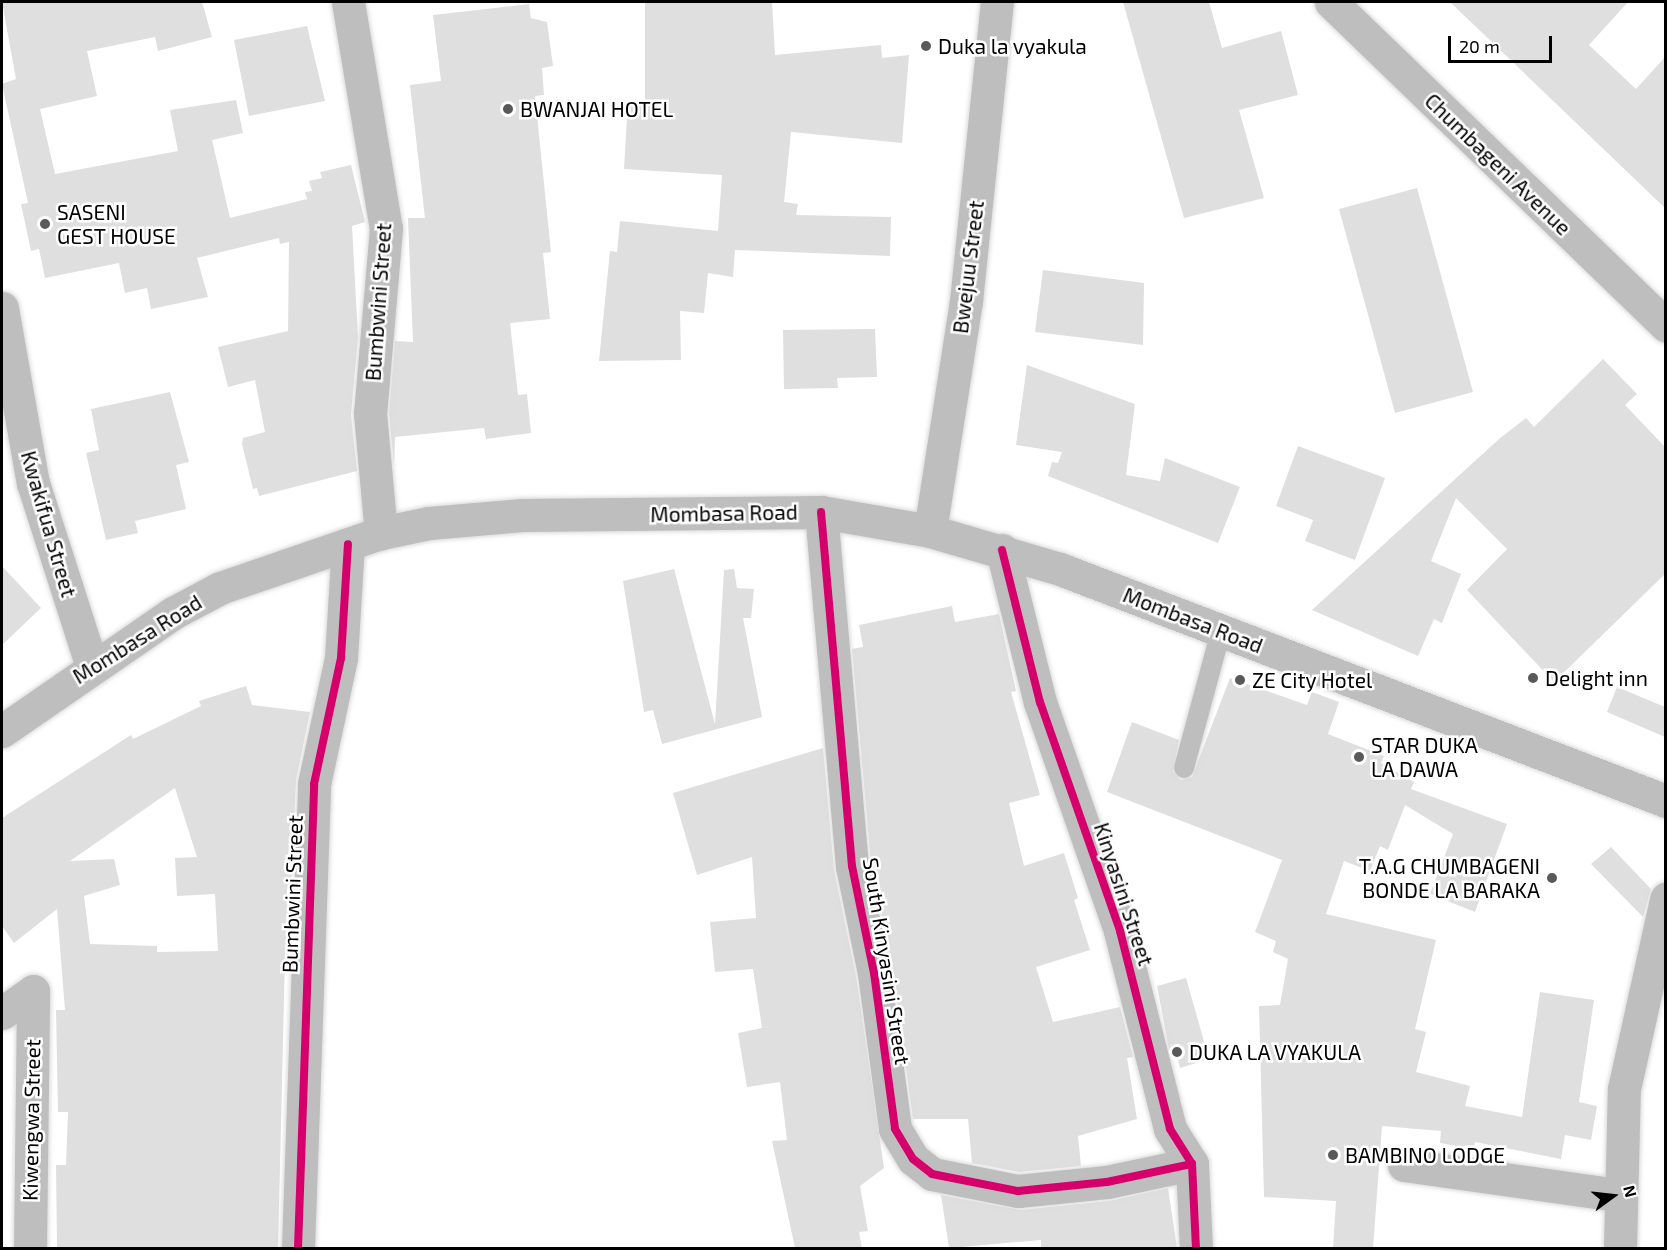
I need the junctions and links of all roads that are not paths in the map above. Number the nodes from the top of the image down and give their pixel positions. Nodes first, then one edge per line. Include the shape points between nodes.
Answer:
1 (348, 2) edge
2 (997, 2) edge
3 (1331, 2) edge
4 (2, 308) edge
5 (1665, 326) edge
6 (821, 512) junction
7 (930, 531) junction
8 (381, 533) junction
9 (348, 544) junction
10 (1002, 550) junction
11 (1221, 631) junction
12 (92, 667) junction
13 (2, 731) edge
14 (1184, 768) dead end
15 (1665, 801) edge
16 (1665, 899) edge
17 (2, 1013) edge
18 (1192, 1164) junction
19 (1404, 1165) dead end
20 (1618, 1195) junction
21 (30, 1248) edge
22 (298, 1248) edge
23 (1196, 1248) edge
24 (1620, 1248) edge

1 - 8 main road, Bumbwini Street via 386,228 370,413
2 - 7 main road, Bwejuu Street via 966,301
3 - 5 main road, Chumbageni Avenue
4 - 12 main road, Kwakifua Street via 33,483
6 - 7 main road, Mombasa Road
6 - 8 main road, Mombasa Road via 523,515 429,523
6 - 18 main road, South Kinyasini Street via 852,866 874,973 895,1129 912,1159 932,1174 1018,1191 1107,1182
7 - 10 main road, Mombasa Road
8 - 9 main road, Mombasa Road
9 - 12 main road, Mombasa Road via 220,588 173,613
9 - 22 main road, Bumbwini Street via 341,658 314,784
10 - 11 main road, Mombasa Road
10 - 18 main road, Kinyasini Street via 1040,702 1120,931 1170,1129
11 - 14 lane
11 - 15 main road, Mombasa Road
12 - 13 main road, Mombasa Road
16 - 20 main road via 1624,1089
17 - 21 main road, Kiwengwa Street via 33,991
18 - 23 main road, Kinyasini Street
19 - 20 main road
20 - 24 main road

